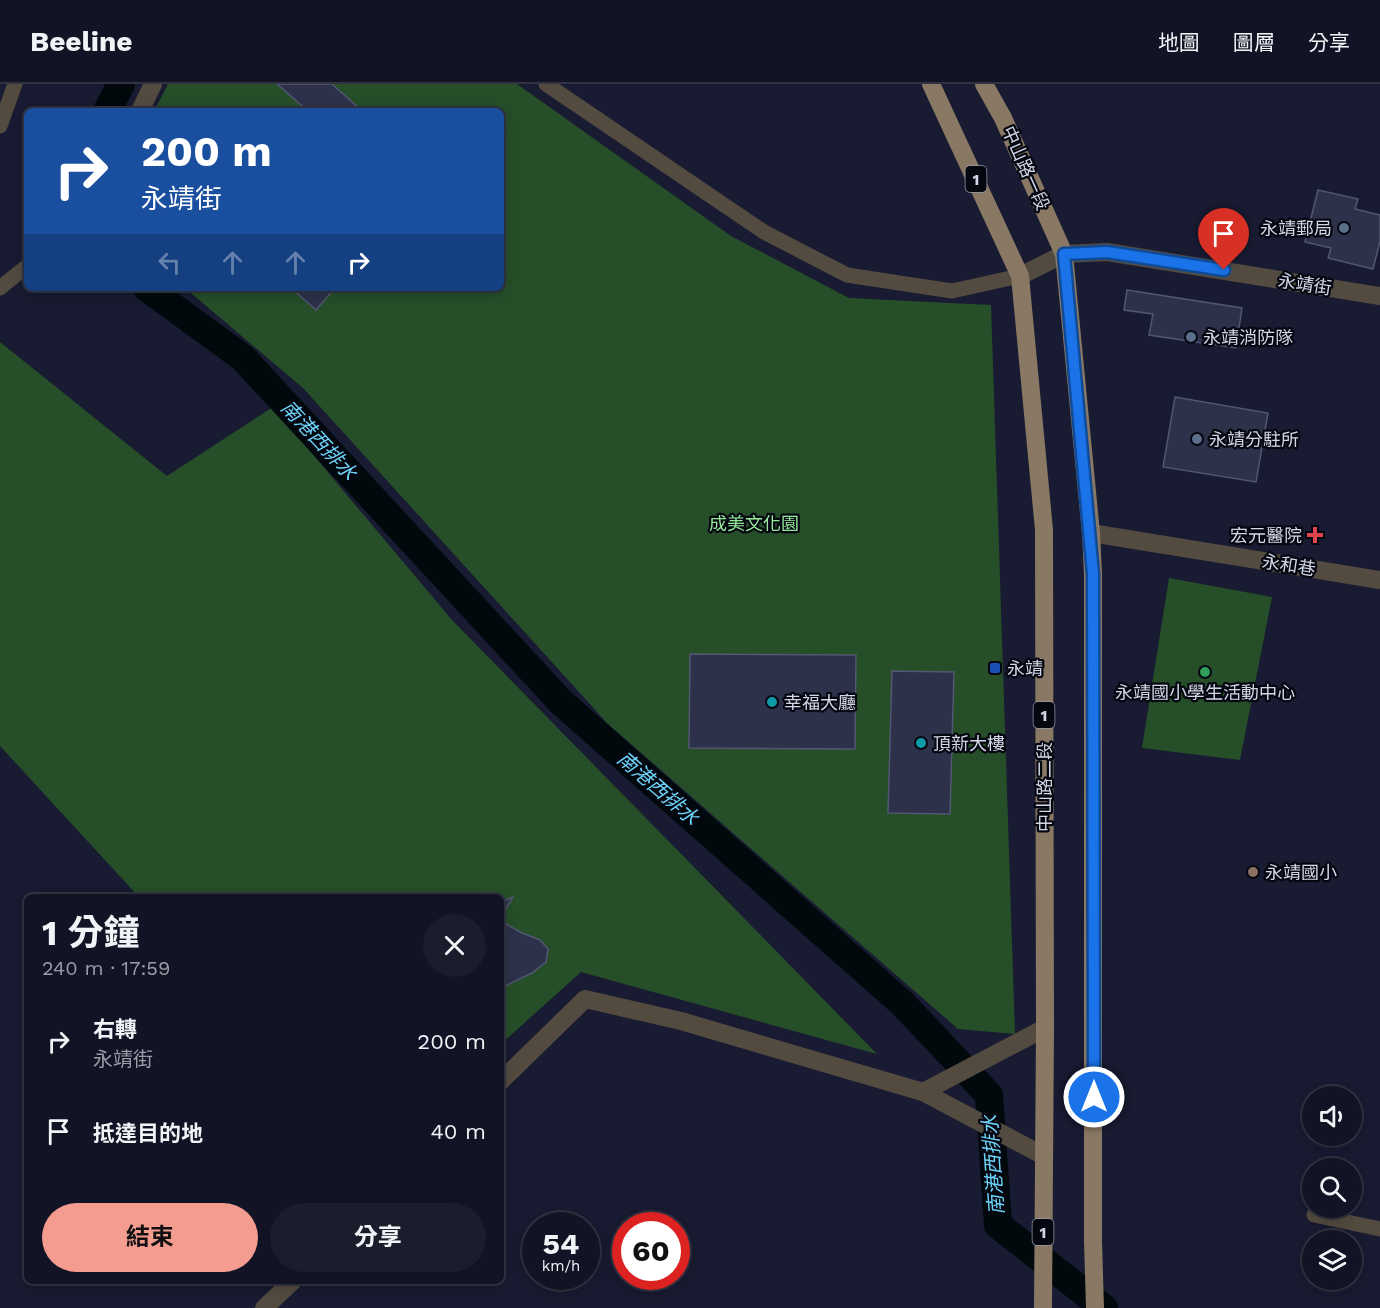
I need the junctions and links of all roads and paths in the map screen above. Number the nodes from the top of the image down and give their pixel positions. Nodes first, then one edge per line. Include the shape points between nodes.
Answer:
1 (15, 84) edge
2 (153, 84) edge
3 (546, 84) edge
4 (931, 84) edge
5 (984, 84) edge
6 (141, 108) edge
7 (0, 126) edge
8 (1064, 254) junction
9 (24, 268) edge
10 (1020, 276) junction
11 (0, 288) edge
12 (1380, 296) edge
13 (1091, 533) junction
14 (1380, 580) edge
15 (1045, 1028) junction
16 (504, 1078) edge
17 (923, 1092) junction
18 (1044, 1156) junction
19 (1328, 1218) edge
20 (1380, 1229) edge
21 (290, 1284) edge
22 (264, 1308) edge
23 (1042, 1308) edge
24 (1095, 1308) edge

1 - 7 lane
2 - 6 street
3 - 10 lane via 764,232 847,275 952,291
4 - 10 main road, 1
5 - 8 main road, 中山路一段
8 - 10 street, 永靖街
8 - 12 street, 永靖街 via 1107,252
8 - 13 main road
9 - 11 lane
10 - 15 main road, 中山路二段 / 1 via 1044,530
13 - 14 street, 永和巷
13 - 24 main road
15 - 17 street
15 - 18 main road, 中山路二段 / 1
16 - 17 street via 585,999 681,1021
17 - 18 street
18 - 23 main road, 1
19 - 20 lane
21 - 22 street

